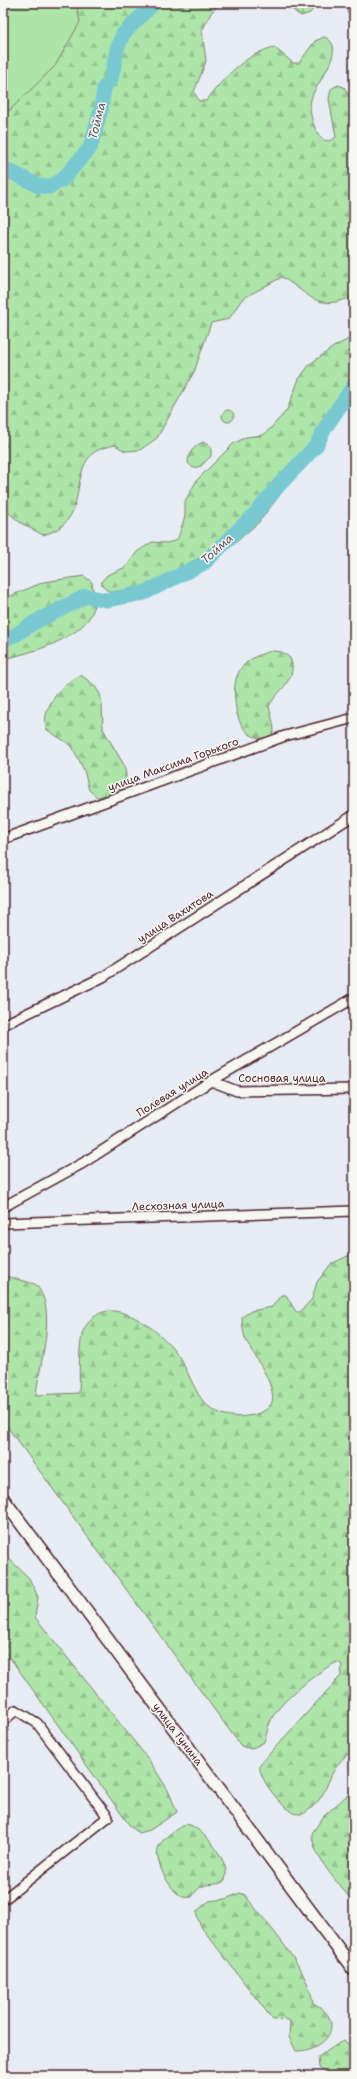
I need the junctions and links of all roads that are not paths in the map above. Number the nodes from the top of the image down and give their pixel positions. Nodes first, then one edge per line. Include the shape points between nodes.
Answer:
1 (354, 718) edge
2 (354, 815) edge
3 (3, 838) edge
4 (354, 998) edge
5 (3, 1025) edge
6 (211, 1081) junction
7 (354, 1089) edge
8 (3, 1207) edge
9 (354, 1211) edge
10 (3, 1223) edge
11 (3, 1499) edge
12 (3, 1722) edge
13 (3, 1900) edge
14 (354, 1970) edge

1 - 3 street, улица Максима Горького via 285,736
2 - 5 street, улица Вахитова via 103,977
4 - 6 street, Полевая улица
6 - 7 street, Сосновая улица via 237,1091
6 - 8 street, Полевая улица via 83,1163
9 - 10 street, Лесхозная улица
11 - 14 main road, улица Гунина
12 - 13 street via 16,1710 37,1723 108,1818

